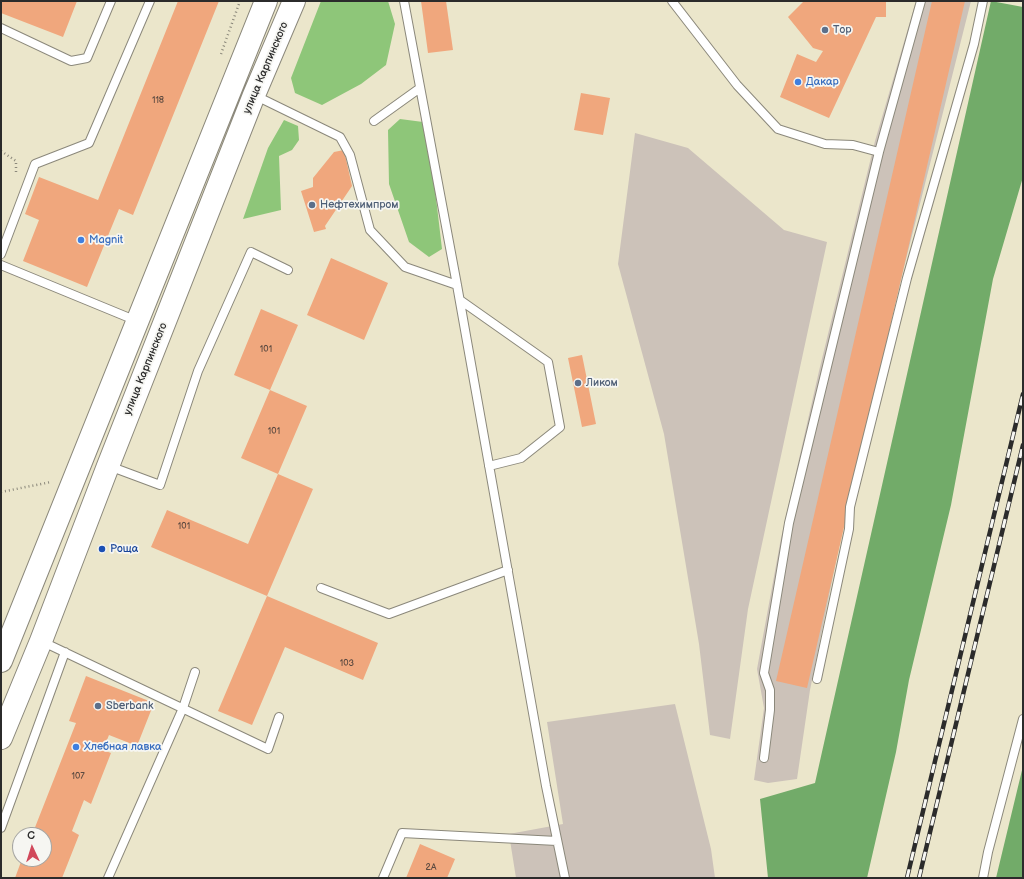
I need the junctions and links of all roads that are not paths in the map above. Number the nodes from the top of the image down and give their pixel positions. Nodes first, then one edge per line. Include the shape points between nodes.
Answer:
1 (111, 1) edge
2 (150, 1) edge
3 (266, 1) edge
4 (294, 1) edge
5 (404, 1) edge
6 (672, 1) edge
7 (921, 1) edge
8 (983, 1) edge
9 (1, 28) edge
10 (420, 88) junction
11 (254, 95) junction
12 (374, 121) dead end
13 (879, 152) junction
14 (172, 237) junction
15 (195, 247) junction
16 (1, 254) edge
17 (1, 265) edge
18 (288, 270) dead end
19 (457, 285) junction
20 (460, 300) junction
21 (142, 313) junction
22 (168, 316) junction
23 (108, 466) junction
24 (489, 466) junction
25 (508, 570) junction
26 (321, 588) dead end
27 (41, 641) junction
28 (65, 652) junction
29 (1, 661) edge
30 (194, 672) dead end
31 (817, 679) dead end
32 (183, 708) junction
33 (279, 717) dead end
34 (1023, 719) edge
35 (1, 738) edge
36 (764, 758) dead end
37 (1, 828) edge
38 (557, 841) junction
39 (108, 878) edge
40 (383, 878) edge
41 (565, 878) edge
42 (983, 878) edge

1 - 9 lane via 87,58 71,60
2 - 16 lane via 89,143 35,164
3 - 14 main road
4 - 11 main road, улица Карпинского
5 - 10 lane
6 - 13 lane via 737,85 778,129 824,144 853,145
7 - 13 lane
8 - 31 lane via 974,44 907,278 850,507 849,529
10 - 12 lane
10 - 19 lane
11 - 15 main road, улица Карпинского
11 - 19 lane via 340,137 350,155 370,230 405,267
13 - 36 lane via 789,523 764,673 770,690
14 - 15 main road via 175,250 179,252
14 - 21 main road
15 - 22 main road, улица Карпинского
17 - 21 lane
18 - 23 lane via 251,252 198,371 160,484
19 - 20 lane
20 - 24 lane
20 - 24 lane via 548,362 560,427 521,458
21 - 22 main road via 156,302 164,305
21 - 29 main road
22 - 23 main road, улица Карпинского
23 - 27 main road, улица Карпинского
24 - 25 lane
25 - 26 lane via 389,614
25 - 38 lane
27 - 28 lane
27 - 35 main road, улица Карпинского
28 - 32 lane
28 - 37 lane
30 - 32 lane
32 - 33 lane via 268,749
32 - 39 lane
34 - 42 lane
38 - 40 lane via 402,833
38 - 41 lane

